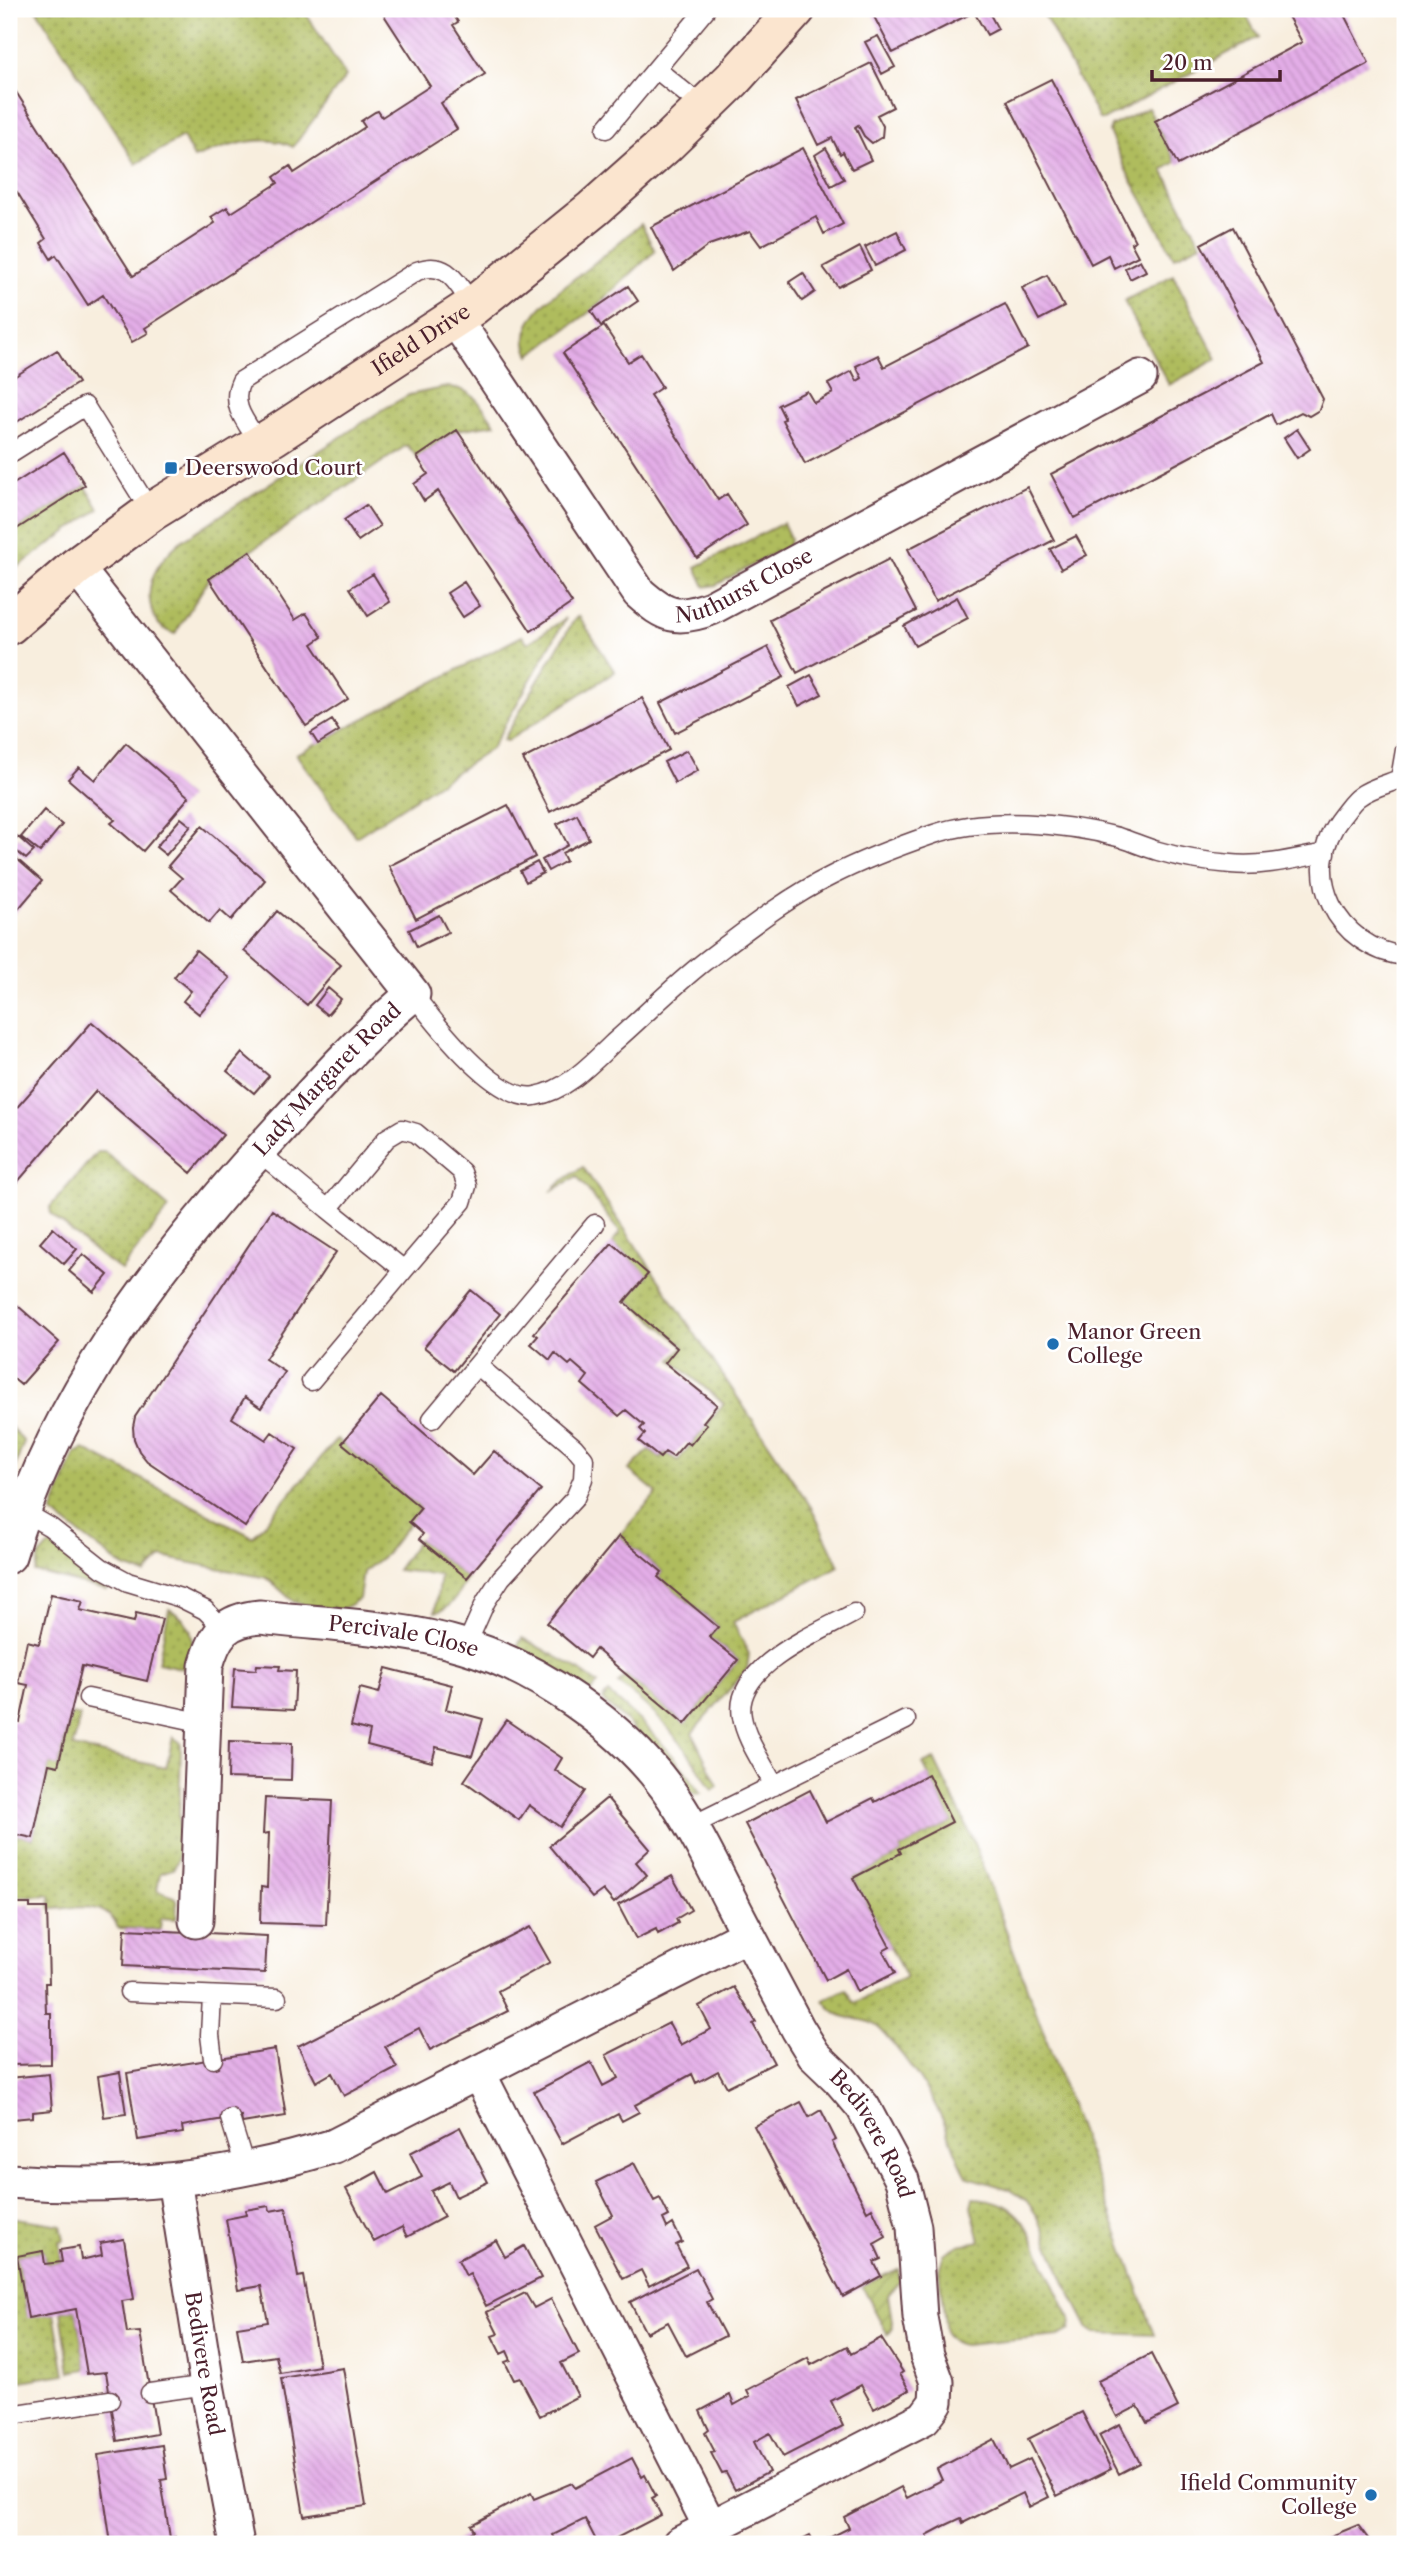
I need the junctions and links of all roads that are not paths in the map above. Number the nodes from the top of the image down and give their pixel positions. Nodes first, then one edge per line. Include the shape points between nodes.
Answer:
1 (706, 9) edge
2 (796, 9) edge
3 (656, 69) junction
4 (704, 108) junction
5 (606, 129) dead end
6 (464, 312) junction
7 (1140, 377) dead end
8 (260, 444) junction
9 (9, 454) edge
10 (151, 512) junction
11 (76, 567) junction
12 (9, 625) edge
13 (1405, 750) edge
14 (1402, 779) edge
15 (1325, 853) junction
16 (1405, 956) edge
17 (413, 994) junction
18 (259, 1152) junction
19 (328, 1209) junction
20 (595, 1224) dead end
21 (404, 1270) junction
22 (477, 1365) junction
23 (311, 1381) dead end
24 (432, 1419) dead end
25 (22, 1511) junction
26 (9, 1556) edge
27 (854, 1613) dead end
28 (223, 1629) junction
29 (466, 1646) junction
30 (88, 1698) dead end
31 (906, 1720) dead end
32 (204, 1723) junction
33 (774, 1786) junction
34 (691, 1826) junction
35 (196, 1921) dead end
36 (747, 1935) junction
37 (129, 1992) dead end
38 (212, 1996) junction
39 (277, 1998) dead end
40 (213, 2059) dead end
41 (479, 2074) junction
42 (230, 2118) dead end
43 (246, 2169) junction
44 (174, 2180) junction
45 (9, 2181) edge
46 (207, 2385) junction
47 (150, 2393) dead end
48 (110, 2400) dead end
49 (12, 2415) dead end
50 (711, 2528) junction
51 (237, 2544) edge
52 (679, 2544) edge

1 - 3 lane
2 - 4 street, Ifield Drive
3 - 4 lane
3 - 5 lane
4 - 6 street, Ifield Drive via 593,209
6 - 7 street, Nuthurst Close via 639,593 671,615 692,615 710,608
6 - 8 street, Ifield Drive
6 - 8 lane via 450,275 428,267 241,381 236,404
8 - 10 street, Ifield Drive
9 - 10 lane via 85,406
10 - 11 street, Ifield Drive
11 - 12 street, Ifield Drive
11 - 17 street, Lady Margaret Road
13 - 14 lane
14 - 15 lane via 1359,796 1331,830
15 - 16 lane via 1321,869 1332,908 1354,936 1385,954
15 - 17 lane via 1232,865 1080,829 997,823 939,833 830,876 777,909 701,964 581,1072 557,1089 533,1097 509,1091 477,1068
17 - 18 street, Lady Margaret Road via 331,1071
18 - 19 lane
18 - 25 street, Lady Margaret Road via 168,1259 116,1333 57,1432
19 - 21 lane
19 - 21 lane via 387,1138 402,1129 416,1133 462,1172 467,1186 462,1202
20 - 22 lane
21 - 23 lane
22 - 24 lane
22 - 29 lane via 584,1459 583,1479 575,1498 501,1578
25 - 26 street, Lady Margaret Road
25 - 28 lane via 102,1568 205,1610
27 - 33 lane via 774,1657 759,1670 741,1700 746,1729
28 - 29 street, Percivale Close via 241,1619 260,1617 414,1634
28 - 32 street via 205,1666
29 - 34 street, Percivale Close via 530,1675 605,1725 639,1755
30 - 32 lane
31 - 33 lane
32 - 35 street
33 - 34 lane
34 - 36 street, Percivale Close
36 - 41 street
36 - 50 street, Bedivere Road via 814,2055 863,2107 902,2180 914,2227 920,2317 937,2382 936,2402 924,2418
37 - 38 lane
38 - 39 lane
38 - 40 lane via 209,2035
41 - 43 street via 334,2146
41 - 50 street
42 - 43 lane
43 - 44 street
44 - 45 street
44 - 46 street, Bedivere Road
46 - 47 lane
46 - 51 street, Bedivere Road
48 - 49 lane
50 - 52 street, Bedivere Road

